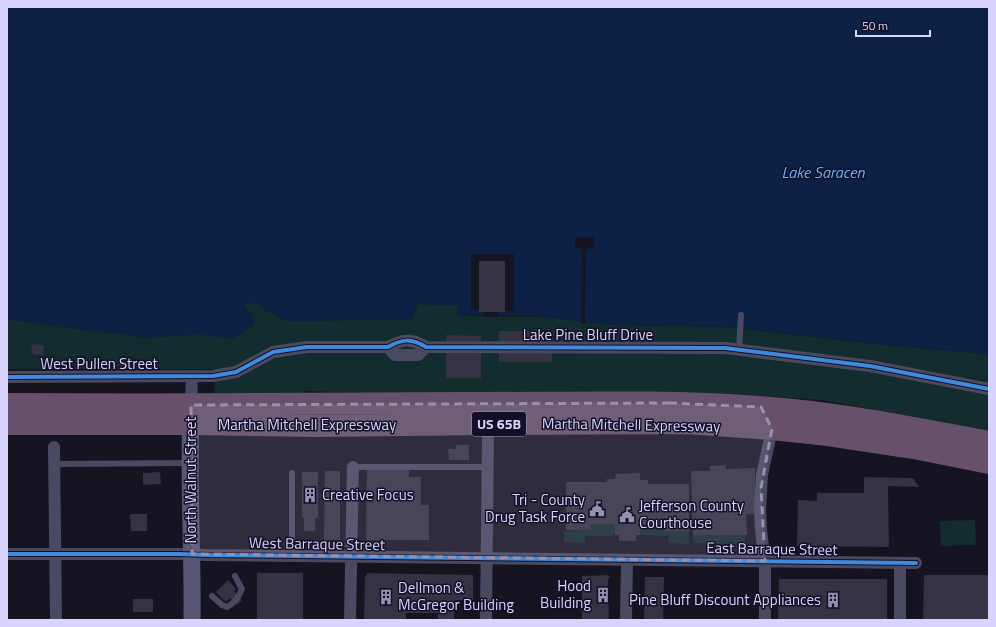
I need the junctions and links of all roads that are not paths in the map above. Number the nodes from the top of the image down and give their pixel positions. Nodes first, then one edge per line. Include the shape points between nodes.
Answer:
1 (741, 315) dead end
2 (739, 349) junction
3 (192, 376) junction
4 (7, 377) edge
5 (989, 389) edge
6 (501, 403) junction
7 (7, 404) edge
8 (760, 407) junction
9 (191, 415) junction
10 (7, 424) edge
11 (492, 424) junction
12 (772, 429) junction
13 (989, 442) edge
14 (54, 447) dead end
15 (189, 462) junction
16 (989, 463) edge
17 (54, 464) junction
18 (353, 467) joint
19 (488, 468) junction
20 (292, 473) dead end
21 (7, 554) edge
22 (192, 554) junction
23 (56, 555) junction
24 (292, 556) junction
25 (352, 556) junction
26 (487, 558) junction
27 (628, 560) junction
28 (765, 561) junction
29 (900, 563) junction
30 (916, 563) dead end
31 (235, 576) dead end
32 (212, 596) dead end
33 (56, 620) edge
34 (192, 620) edge
35 (350, 620) edge
36 (486, 620) edge
37 (626, 620) edge
38 (765, 620) edge
39 (900, 620) edge

1 - 2 lane
2 - 3 street, Lake Pine Bluff Drive via 426,347 416,341 398,341 388,347 307,347 273,352 236,372
2 - 5 street, Lake Pine Bluff Drive via 870,366
3 - 4 street, West Pullen Street
3 - 9 street
6 - 8 highway, Martha Mitchell Expressway / US 65B via 669,403
6 - 9 highway, Martha Mitchell Expressway / US 65B
6 - 11 street via 499,415
7 - 9 highway, Martha Mitchell Expressway / US 65B
8 - 12 street
8 - 13 highway, Martha Mitchell Expressway / US 65B via 864,418
9 - 10 highway, Martha Mitchell Expressway / US 65B
9 - 11 highway, Martha Mitchell Expressway / US 65B via 315,426
9 - 15 street, North Walnut Street
11 - 12 highway, Martha Mitchell Expressway / US 65B via 686,423
11 - 19 street via 488,434
12 - 16 highway, Martha Mitchell Expressway / US 65B via 828,434
12 - 28 street via 761,488 761,530
14 - 17 street
15 - 17 lane
15 - 22 street, North Walnut Street
17 - 23 street
18 - 19 lane
18 - 25 street
19 - 26 street
20 - 24 lane
21 - 23 street, West Barraque Street
22 - 23 street, West Barraque Street
22 - 24 street, West Barraque Street
22 - 34 street, North Walnut Street
23 - 33 street
24 - 25 street, West Barraque Street
25 - 26 street, West Barraque Street
25 - 35 street
26 - 27 street, West Barraque Street
26 - 36 street
27 - 28 street, East Barraque Street
27 - 37 street
28 - 29 street, East Barraque Street
28 - 38 street
29 - 30 street, East Barraque Street
29 - 39 street
31 - 32 lane via 242,589 232,604 227,607 222,605

